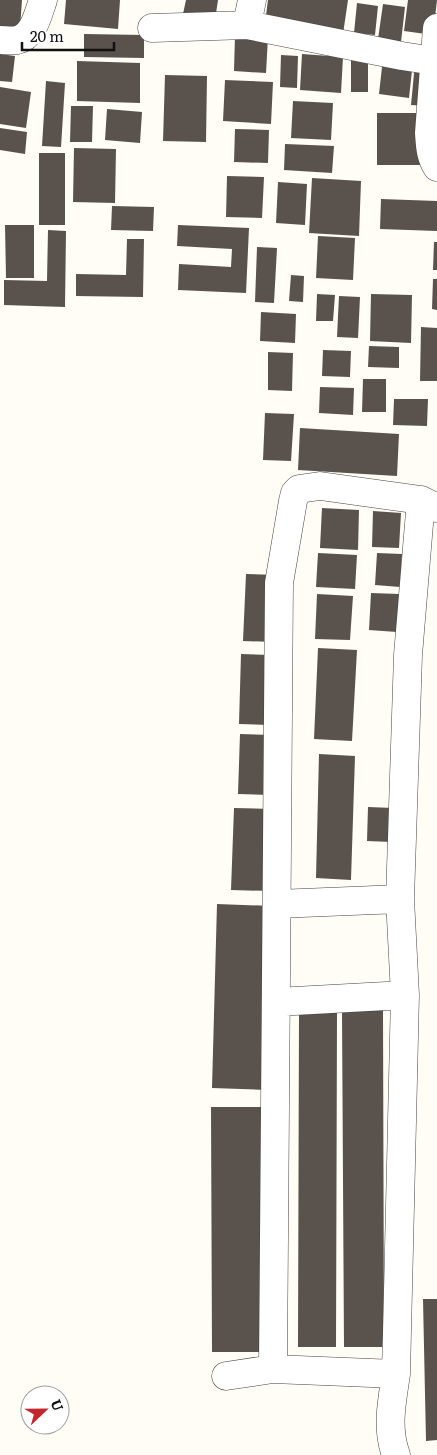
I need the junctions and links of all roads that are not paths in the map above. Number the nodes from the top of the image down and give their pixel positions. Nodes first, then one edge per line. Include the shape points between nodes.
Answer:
1 (43, 0) edge
2 (250, 13) edge
3 (152, 28) dead end
4 (0, 40) edge
5 (436, 47) edge
6 (437, 167) edge
7 (429, 504) edge
8 (400, 899) junction
9 (277, 904) junction
10 (405, 995) junction
11 (276, 1002) junction
12 (273, 1369) junction
13 (396, 1374) junction
14 (226, 1376) dead end
15 (396, 1455) edge

1 - 4 street via 34,26 25,36 17,40
2 - 3 street
2 - 5 street via 402,56
5 - 6 street via 429,133 430,150
7 - 8 street via 408,655
7 - 9 street via 320,486 298,489 295,493 278,583
8 - 9 street
8 - 10 street
9 - 11 street
10 - 11 street
10 - 13 street
11 - 12 street
12 - 13 street
12 - 14 street
13 - 15 street via 389,1426

